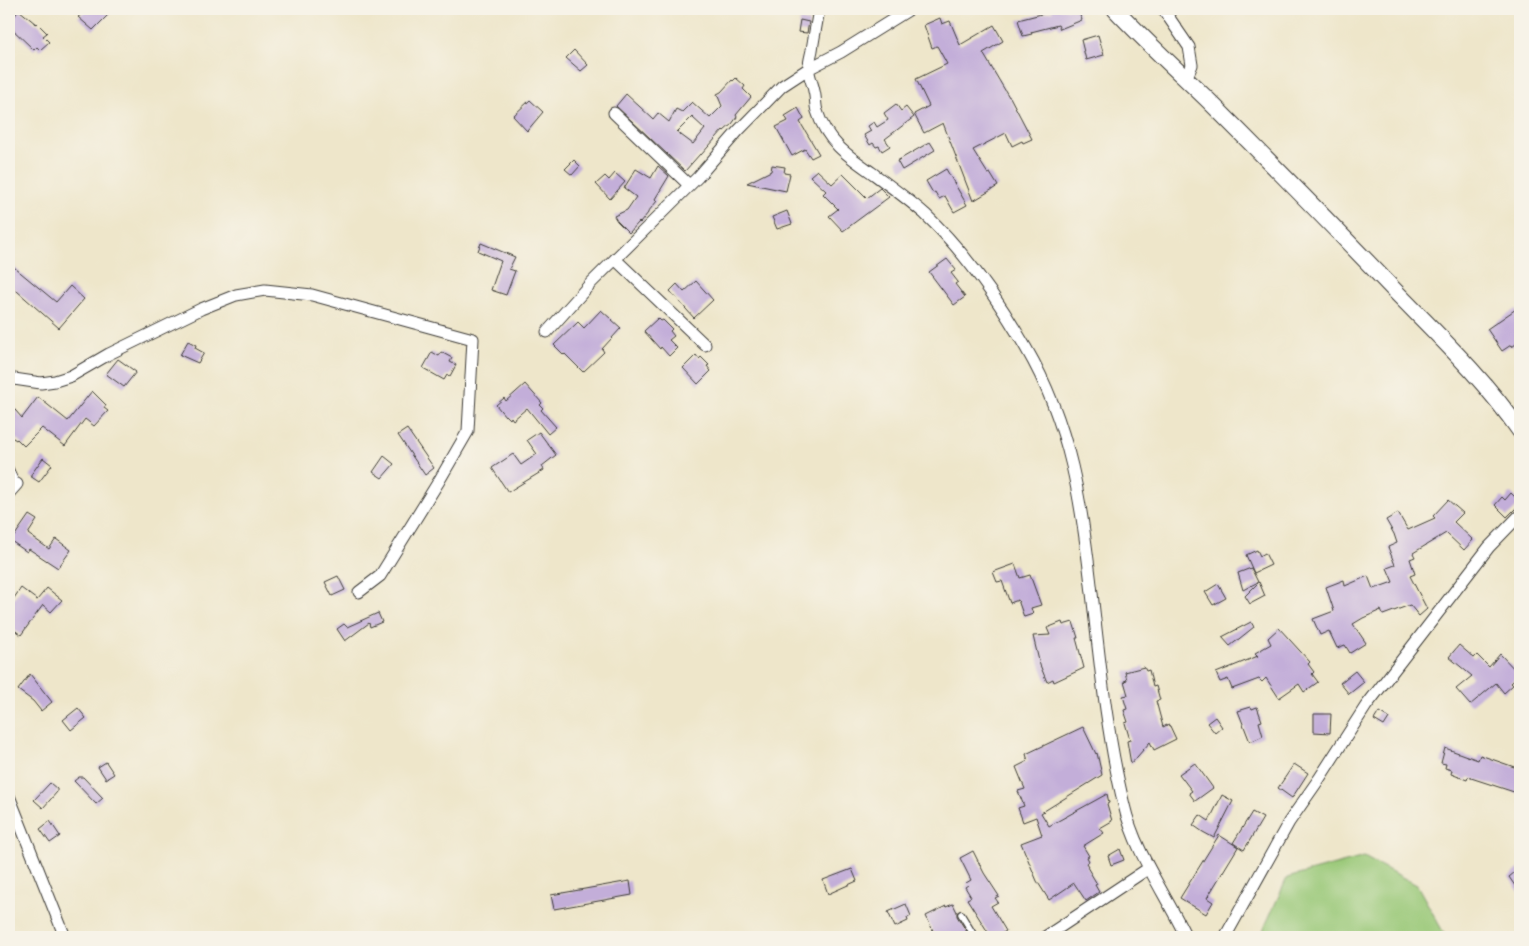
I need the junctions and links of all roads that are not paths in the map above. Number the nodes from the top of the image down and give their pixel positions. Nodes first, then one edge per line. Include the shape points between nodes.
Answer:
1 (819, 9) edge
2 (910, 9) edge
3 (1114, 9) edge
4 (1163, 9) edge
5 (808, 69) junction
6 (1186, 79) junction
7 (614, 113) dead end
8 (689, 186) junction
9 (615, 259) junction
10 (547, 332) dead end
11 (704, 345) dead end
12 (9, 377) edge
13 (1520, 431) edge
14 (9, 467) edge
15 (18, 484) joint
16 (9, 493) edge
17 (1520, 516) edge
18 (359, 592) dead end
19 (9, 796) edge
20 (1149, 868) junction
21 (962, 914) dead end
22 (65, 937) edge
23 (975, 937) edge
24 (1045, 937) edge
25 (1186, 937) edge
26 (1225, 937) edge

1 - 5 street
2 - 5 street
3 - 6 main road
4 - 6 street via 1189,47 1192,65
5 - 8 street via 782,86
5 - 20 street via 817,111 831,140 936,225 995,298 1047,388 1067,443 1086,538 1112,749 1120,787 1128,820
6 - 13 main road via 1447,343
7 - 8 street
8 - 9 street
9 - 10 street
9 - 11 street
12 - 18 street via 41,383 71,376 201,309 236,295 265,290 312,295 473,339 468,432 380,576
14 - 15 lane
15 - 16 street
17 - 26 street via 1489,547 1366,706 1289,822
19 - 22 street
20 - 24 street
20 - 25 street
21 - 23 lane

